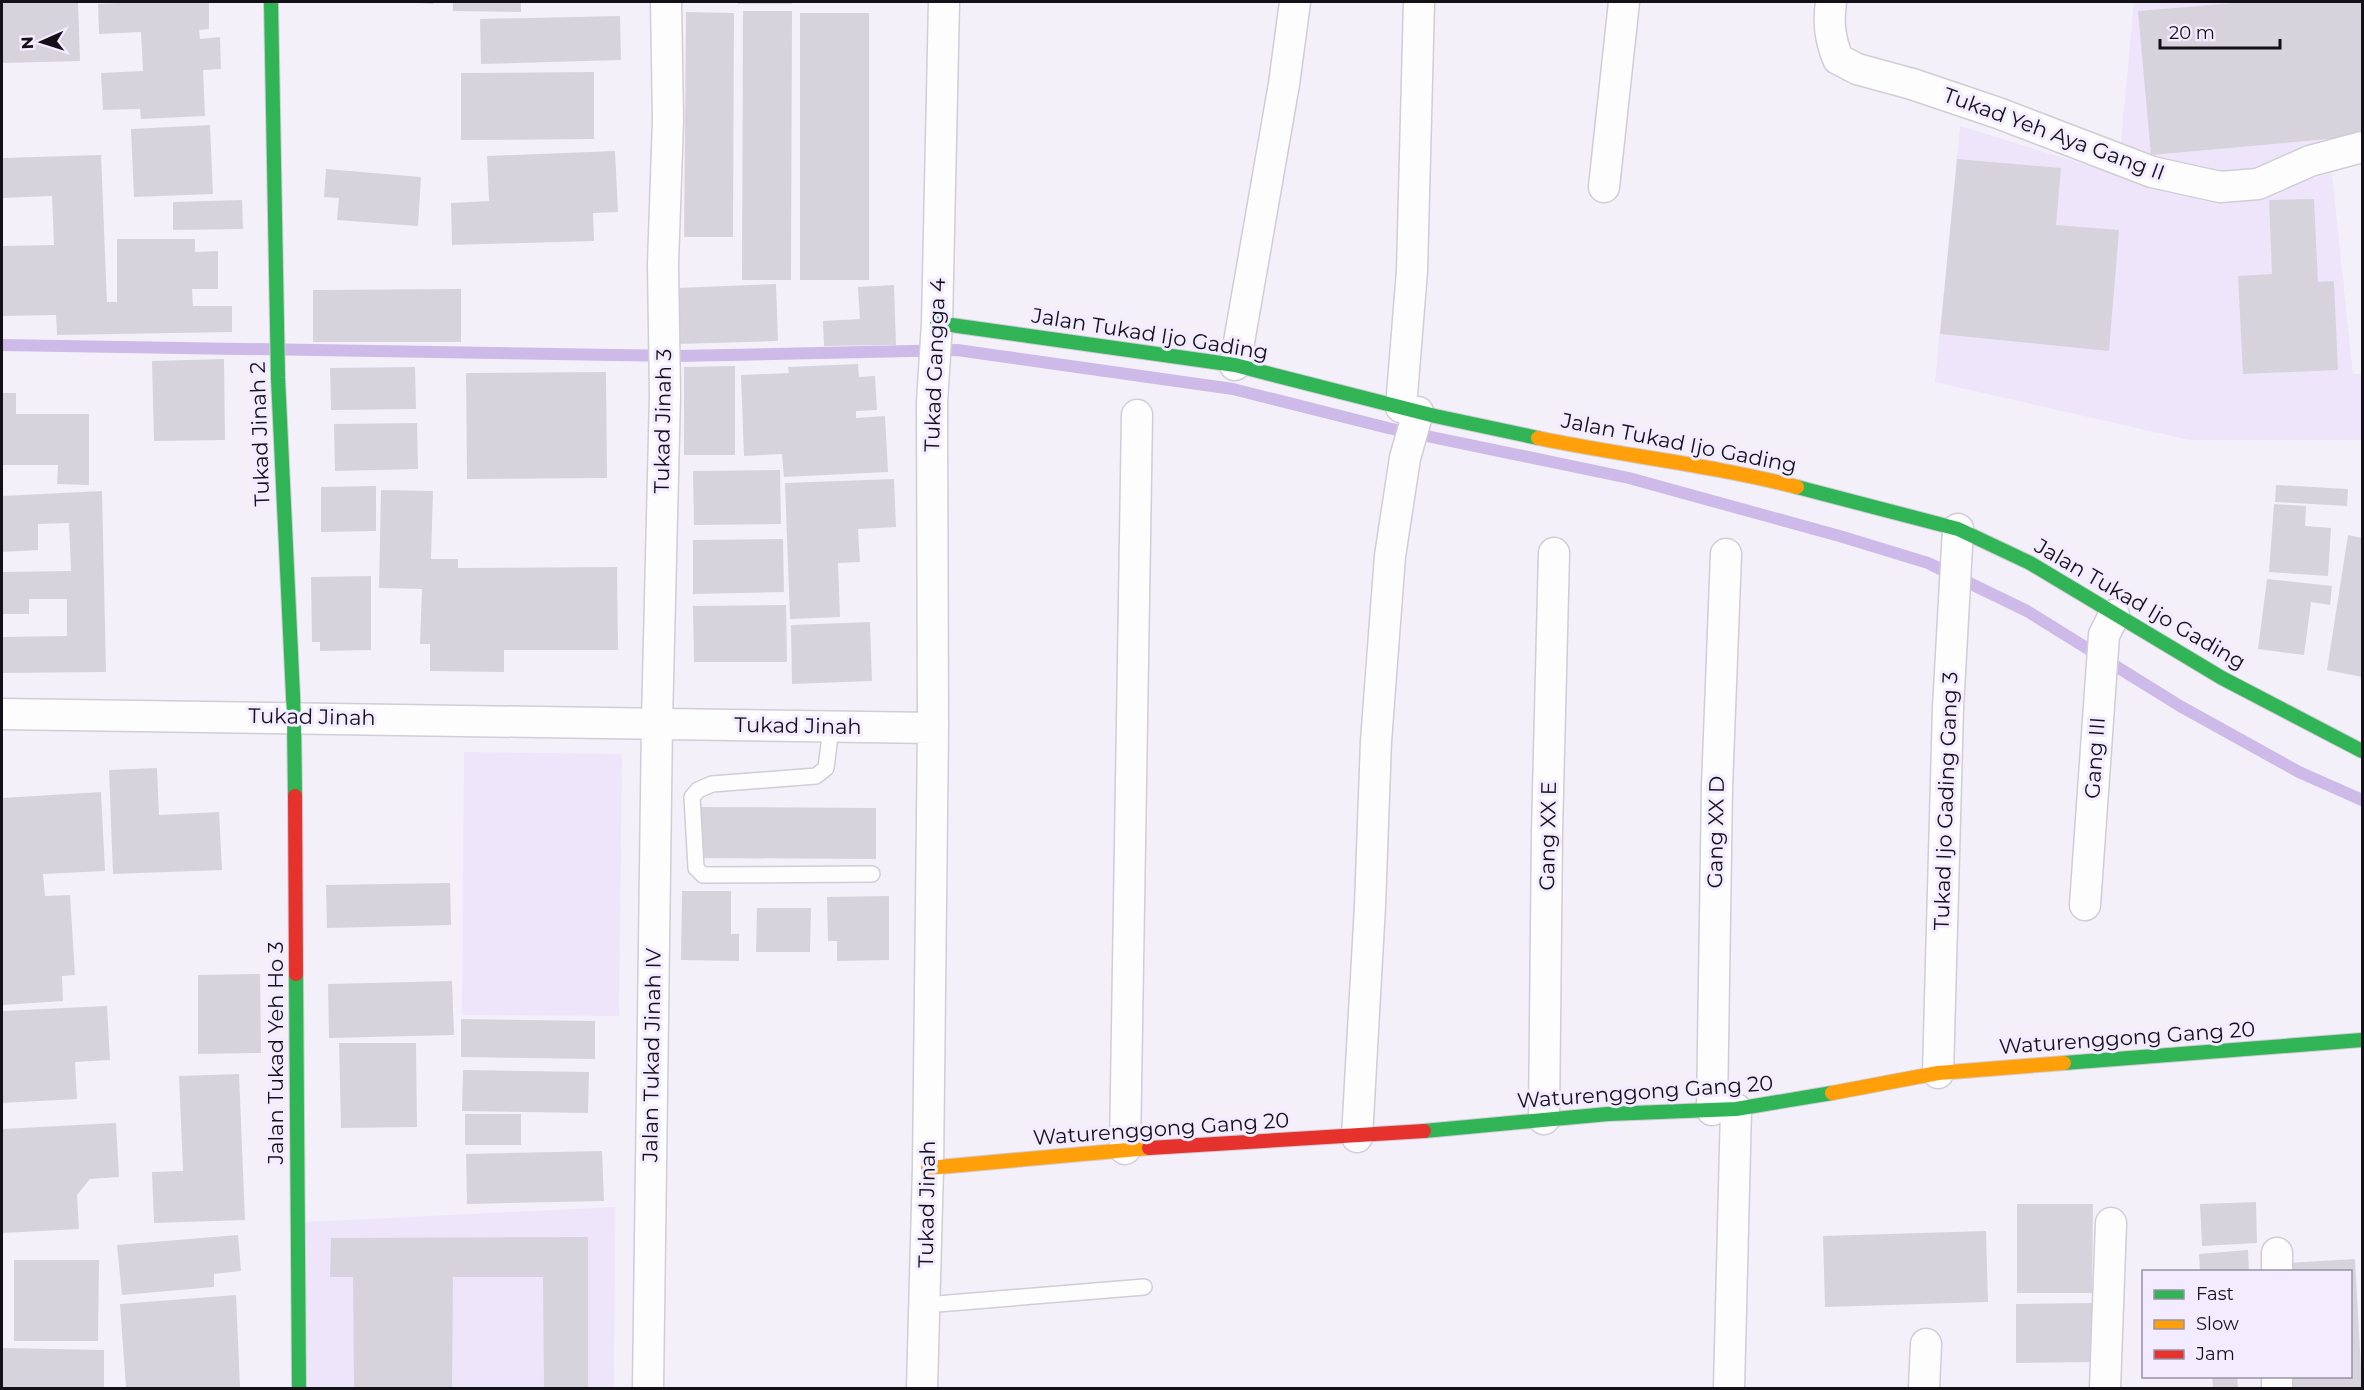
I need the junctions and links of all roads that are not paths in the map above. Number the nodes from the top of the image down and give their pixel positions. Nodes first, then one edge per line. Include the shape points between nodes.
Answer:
1 (271, 2) edge
2 (666, 2) edge
3 (944, 2) edge
4 (1295, 2) edge
5 (1419, 2) edge
6 (1624, 2) edge
7 (1831, 2) edge
8 (2362, 147) edge
9 (1604, 187) dead end
10 (936, 329) junction
11 (1235, 365) junction
12 (1137, 415) dead end
13 (1411, 417) junction
14 (1958, 529) junction
15 (1554, 553) dead end
16 (1726, 554) dead end
17 (2109, 625) junction
18 (2, 714) edge
19 (294, 717) junction
20 (657, 722) junction
21 (831, 728) junction
22 (933, 728) junction
23 (2362, 751) edge
24 (872, 874) dead end
25 (2085, 905) dead end
26 (2362, 1040) edge
27 (1938, 1073) junction
28 (1724, 1109) junction
29 (1545, 1119) junction
30 (1356, 1137) junction
31 (1125, 1149) junction
32 (928, 1168) junction
33 (2111, 1223) dead end
34 (1144, 1287) dead end
35 (925, 1305) junction
36 (1926, 1344) dead end
37 (299, 1389) edge
38 (648, 1389) edge
39 (922, 1389) edge
40 (1729, 1389) edge
41 (1924, 1389) edge
42 (2105, 1389) edge

1 - 19 street, Tukad Jinah 2 via 278,378
2 - 20 street, Tukad Jinah 3 via 665,394
3 - 10 street, Tukad Gangga 4
4 - 11 street
5 - 13 street
6 - 9 street
7 - 8 street, Tukad Yeh Aya Gang II via 1830,40 1838,59 1857,69 1998,113 2152,172 2220,187 2258,184 2310,161
10 - 11 street, Jalan Tukad Ijo Gading
10 - 22 street, Tukad Gangga 4 via 932,402
11 - 13 street, Jalan Tukad Ijo Gading
12 - 31 street
13 - 14 street, Jalan Tukad Ijo Gading via 1755,476
13 - 30 street via 1390,556 1376,741
14 - 17 street, Jalan Tukad Ijo Gading via 2030,563
14 - 27 street, Tukad Ijo Gading Gang 3
15 - 29 street, Gang XX E
16 - 28 street, Gang XX D via 1717,787
17 - 23 street, Jalan Tukad Ijo Gading
17 - 25 street, Gang III via 2100,676
18 - 19 street, Tukad Jinah
19 - 20 street, Tukad Jinah
19 - 37 street, Jalan Tukad Yeh Ho 3
20 - 21 street, Tukad Jinah
20 - 38 street, Jalan Tukad Jinah IV
21 - 22 street, Tukad Jinah
21 - 24 lane via 829,759 826,768 816,776 712,784 698,790 692,797 696,868 711,875
22 - 32 street, Tukad Jinah
26 - 27 street, Waturenggong Gang 20
27 - 28 street, Waturenggong Gang 20 via 1788,1102
28 - 29 street, Waturenggong Gang 20
28 - 40 street, Gang XX D
29 - 30 street, Waturenggong Gang 20
30 - 31 street, Waturenggong Gang 20
31 - 32 street, Waturenggong Gang 20
32 - 35 street, Tukad Jinah
33 - 42 street
34 - 35 lane
35 - 39 street, Tukad Jinah
36 - 41 street

